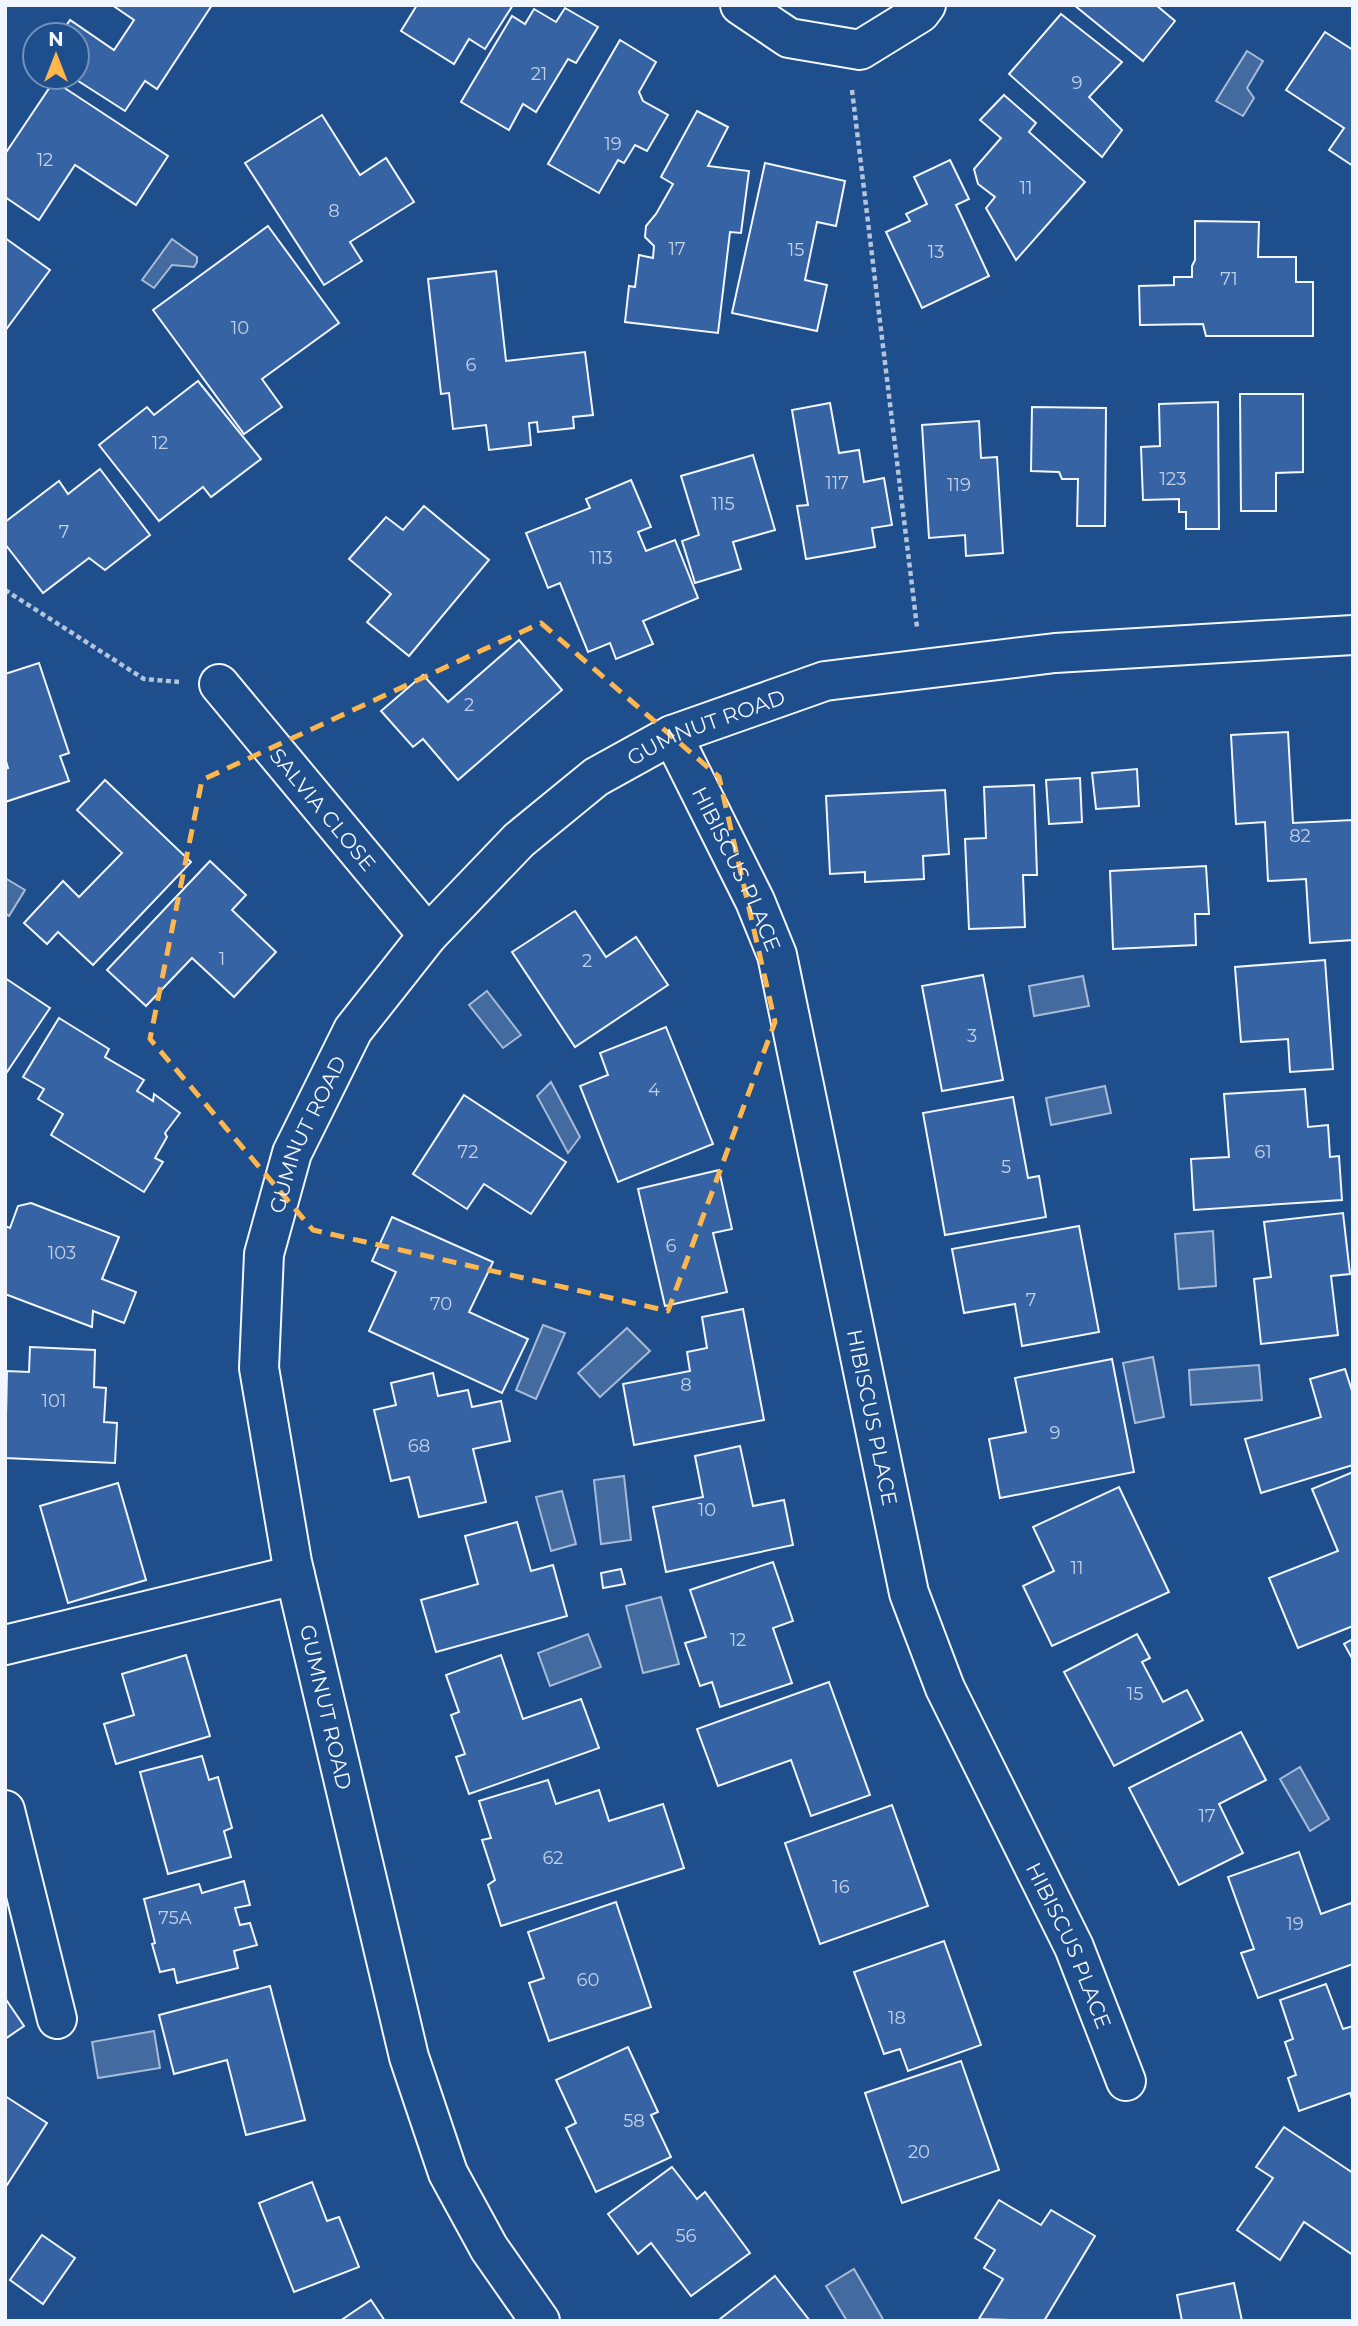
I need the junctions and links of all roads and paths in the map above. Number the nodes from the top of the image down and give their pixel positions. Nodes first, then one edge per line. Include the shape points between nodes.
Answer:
1 (740, 5) edge
2 (926, 5) edge
3 (847, 48) junction
4 (5, 590) edge
5 (1353, 635) edge
6 (922, 670) junction
7 (219, 684) joint
8 (672, 735) junction
9 (428, 935) junction
10 (295, 1574) junction
11 (5, 1645) edge
12 (5, 1810) edge
13 (57, 2019) dead end
14 (1126, 2081) dead end
15 (540, 2321) edge

1 - 3 street via 789,38
2 - 3 street via 860,50
3 - 6 path
4 - 7 path via 144,679
5 - 6 street, GUMNUT ROAD via 1055,653
6 - 8 street, GUMNUT ROAD via 825,681
7 - 9 street, SALVIA CLOSE
8 - 9 street, GUMNUT ROAD via 596,777 519,840
8 - 14 street, HIBISCUS PLACE via 755,901 777,956 909,1593 946,1688 1074,1947
9 - 10 street, GUMNUT ROAD via 353,1030 292,1153 264,1254 259,1368
10 - 11 street
10 - 15 street, GUMNUT ROAD via 409,2057 447,2174 489,2248
12 - 13 street

